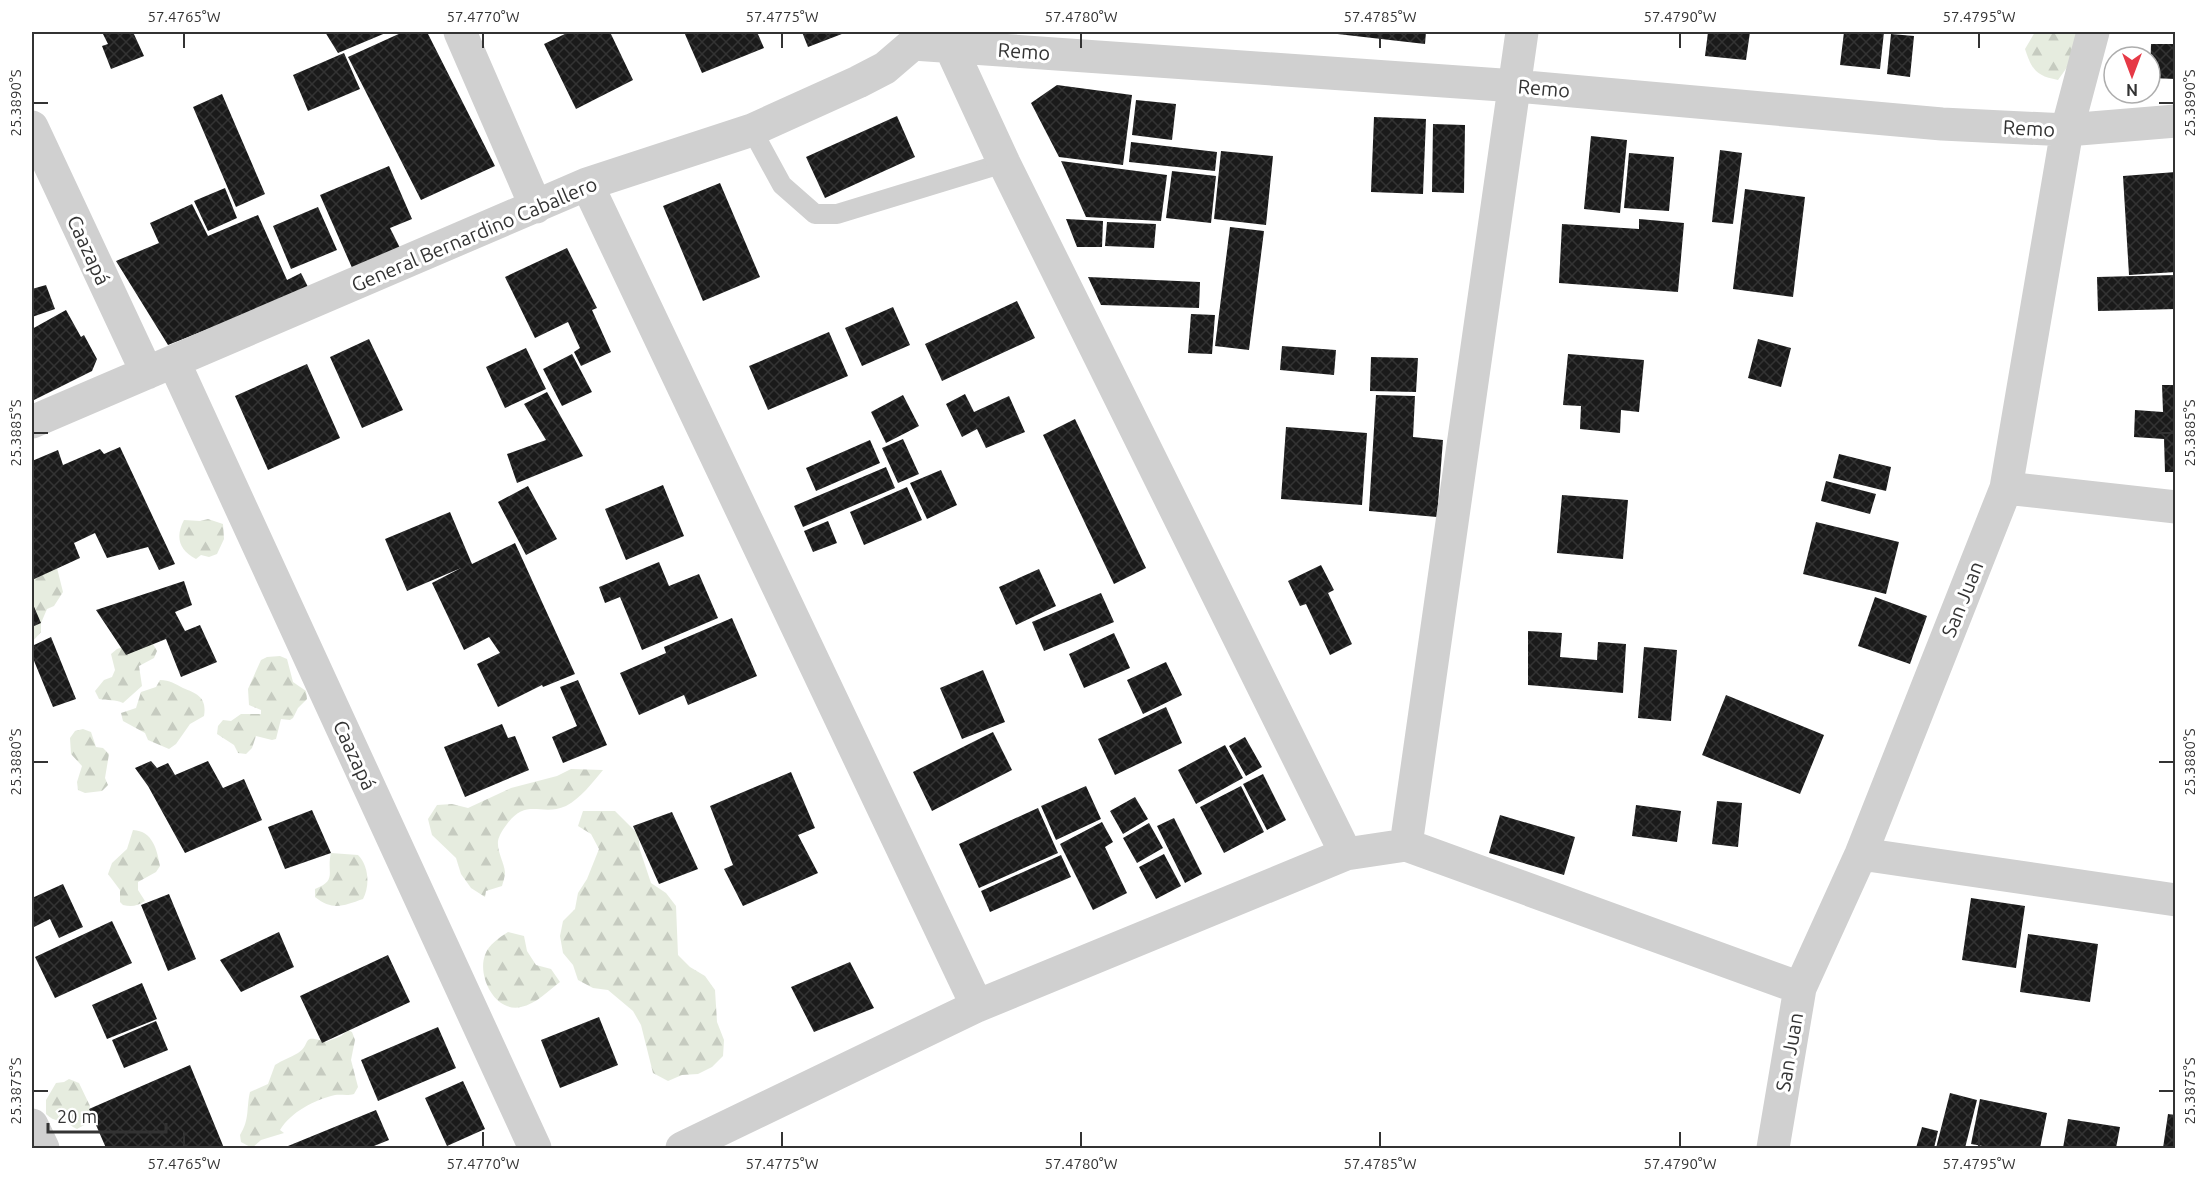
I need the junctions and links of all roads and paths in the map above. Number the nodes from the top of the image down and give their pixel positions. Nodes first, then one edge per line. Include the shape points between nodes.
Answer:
1 (460, 32) edge
2 (1522, 32) edge
3 (2093, 32) edge
4 (913, 38) edge
5 (950, 46) junction
6 (1516, 86) junction
7 (2175, 121) edge
8 (32, 127) edge
9 (752, 130) junction
10 (2067, 130) junction
11 (1004, 163) junction
12 (587, 184) junction
13 (536, 207) junction
14 (161, 367) junction
15 (32, 422) edge
16 (2006, 488) junction
17 (2175, 507) edge
18 (1406, 845) junction
19 (1346, 854) junction
20 (1861, 854) junction
21 (2175, 900) edge
22 (1800, 988) junction
23 (977, 1006) junction
24 (32, 1125) edge
25 (43, 1149) edge
26 (535, 1149) edge
27 (681, 1149) edge
28 (1773, 1149) edge

1 - 13 street
2 - 6 street
3 - 10 street, San Juan
4 - 5 street, Remo
4 - 9 street, General Bernardino Caballero via 885,68
5 - 6 street, Remo
5 - 11 street
6 - 10 street, Remo via 1942,124
6 - 18 street
7 - 10 street, Remo
8 - 14 street, Caazapá
9 - 11 lane via 782,185 815,214 837,214
9 - 12 street, General Bernardino Caballero
10 - 16 street, San Juan
11 - 19 street
12 - 13 street, General Bernardino Caballero
12 - 23 street
13 - 14 street, General Bernardino Caballero
14 - 15 street, General Bernardino Caballero
14 - 26 street, Caazapá
16 - 17 street
16 - 20 street, San Juan
18 - 19 street
18 - 22 street
19 - 23 street
20 - 21 street
20 - 22 street, San Juan
22 - 28 street, San Juan
23 - 27 street
24 - 25 street

